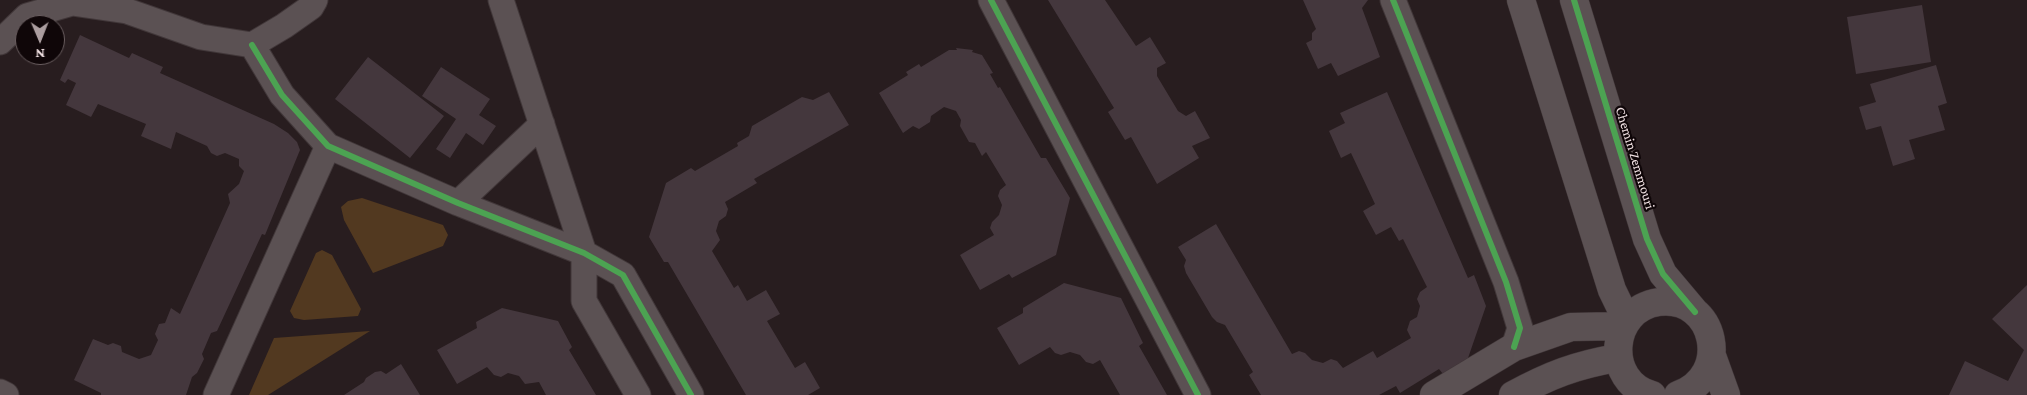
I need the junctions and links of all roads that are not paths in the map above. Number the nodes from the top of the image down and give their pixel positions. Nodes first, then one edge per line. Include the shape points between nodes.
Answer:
1 (315, 0) edge
2 (501, 0) edge
3 (991, 0) edge
4 (1393, 0) edge
5 (1521, 0) edge
6 (1574, 0) edge
7 (0, 42) edge
8 (252, 45) junction
9 (542, 124) junction
10 (328, 146) junction
11 (458, 203) junction
12 (584, 253) junction
13 (1695, 312) junction
14 (1625, 323) junction
15 (1514, 347) junction
16 (1712, 356) junction
17 (1617, 358) junction
18 (0, 392) edge
19 (1648, 394) edge
20 (6, 395) edge
21 (216, 395) edge
22 (638, 395) edge
23 (691, 395) edge
24 (1198, 395) edge
25 (1434, 395) edge
26 (1514, 395) edge
27 (1678, 395) edge
28 (1726, 395) edge

1 - 8 street via 311,7
2 - 9 street
3 - 24 street
4 - 15 street via 1506,282 1520,328
5 - 14 street
6 - 13 street, Chemin Zemmouri via 1647,239 1663,274
7 - 8 street via 27,16 72,3 127,10 201,38
8 - 10 street via 282,94
9 - 11 street
9 - 12 street
10 - 11 street
10 - 21 street
11 - 12 street
12 - 22 street via 584,301
12 - 23 street via 623,275
13 - 14 street via 1684,306 1659,302 1641,309
13 - 16 street, Chemin Zemmouri via 1709,332
14 - 15 street via 1571,327
14 - 17 street via 1618,342
15 - 25 street
16 - 27 street via 1708,371 1699,383
16 - 28 street
17 - 19 street via 1627,378
17 - 26 street via 1580,364 1540,380
18 - 20 street

